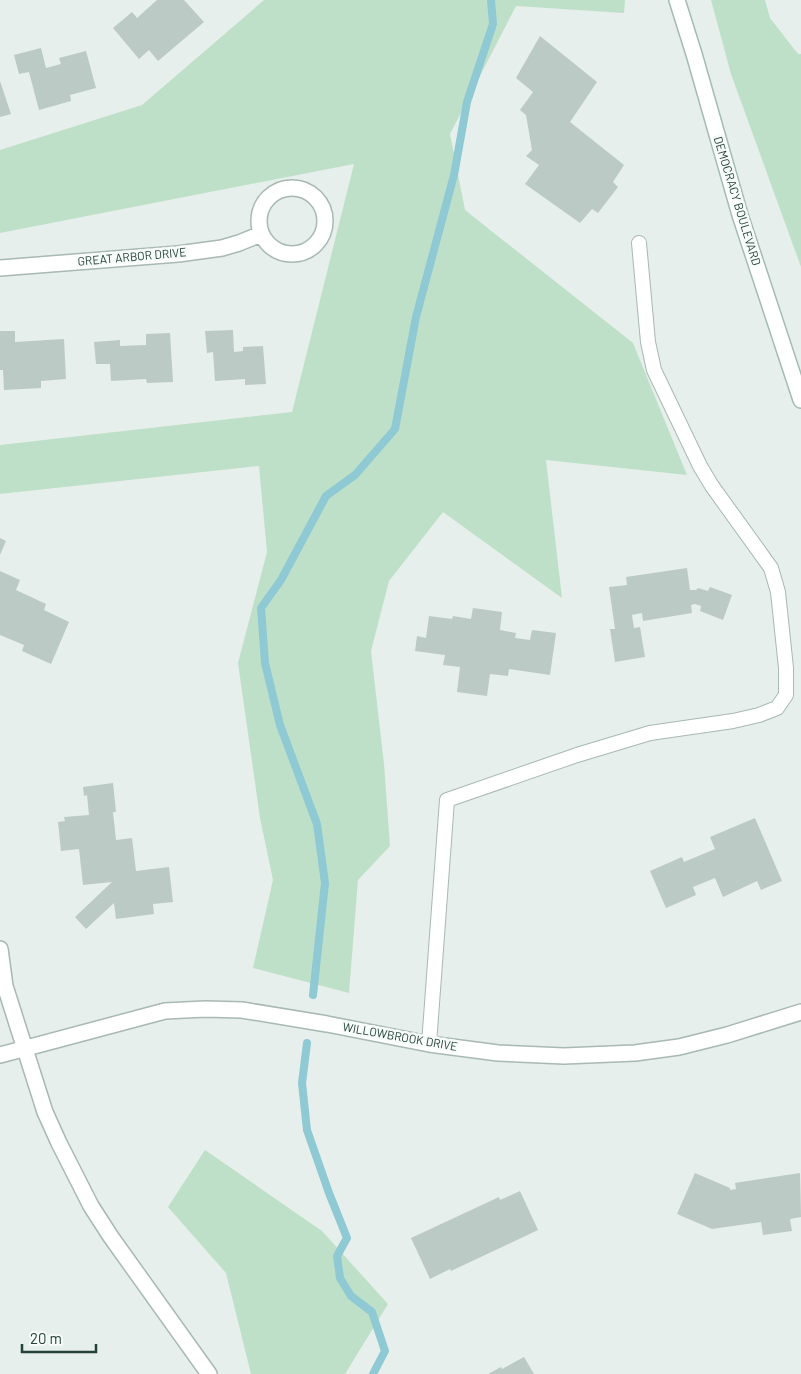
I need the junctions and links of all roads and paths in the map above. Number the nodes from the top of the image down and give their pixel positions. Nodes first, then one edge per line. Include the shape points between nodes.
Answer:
1 (677, 0) edge
2 (261, 234) junction
3 (639, 243) dead end
4 (0, 268) edge
5 (801, 400) edge
6 (0, 949) edge
7 (801, 1012) edge
8 (429, 1044) junction
9 (24, 1049) junction
10 (0, 1055) edge
11 (209, 1374) edge

1 - 5 street, DEMOCRACY BOULEVARD via 740,215
2 - 2 street via 275,250 285,254 305,252 321,238 325,229 323,208 309,192 294,188 279,190 270,196 259,214
2 - 4 street, GREAT ARBOR DRIVE via 222,248 178,254
3 - 8 lane via 648,342 654,370 700,466 771,568 778,592 786,695 777,708 760,715 650,733 577,754 447,800
6 - 9 street via 5,986
7 - 8 street, WILLOWBROOK DRIVE via 679,1047 635,1053 564,1056 498,1053
8 - 9 street, WILLOWBROOK DRIVE via 242,1010 205,1009 165,1011
9 - 10 street, WILLOWBROOK DRIVE
9 - 11 street via 45,1112 91,1206

